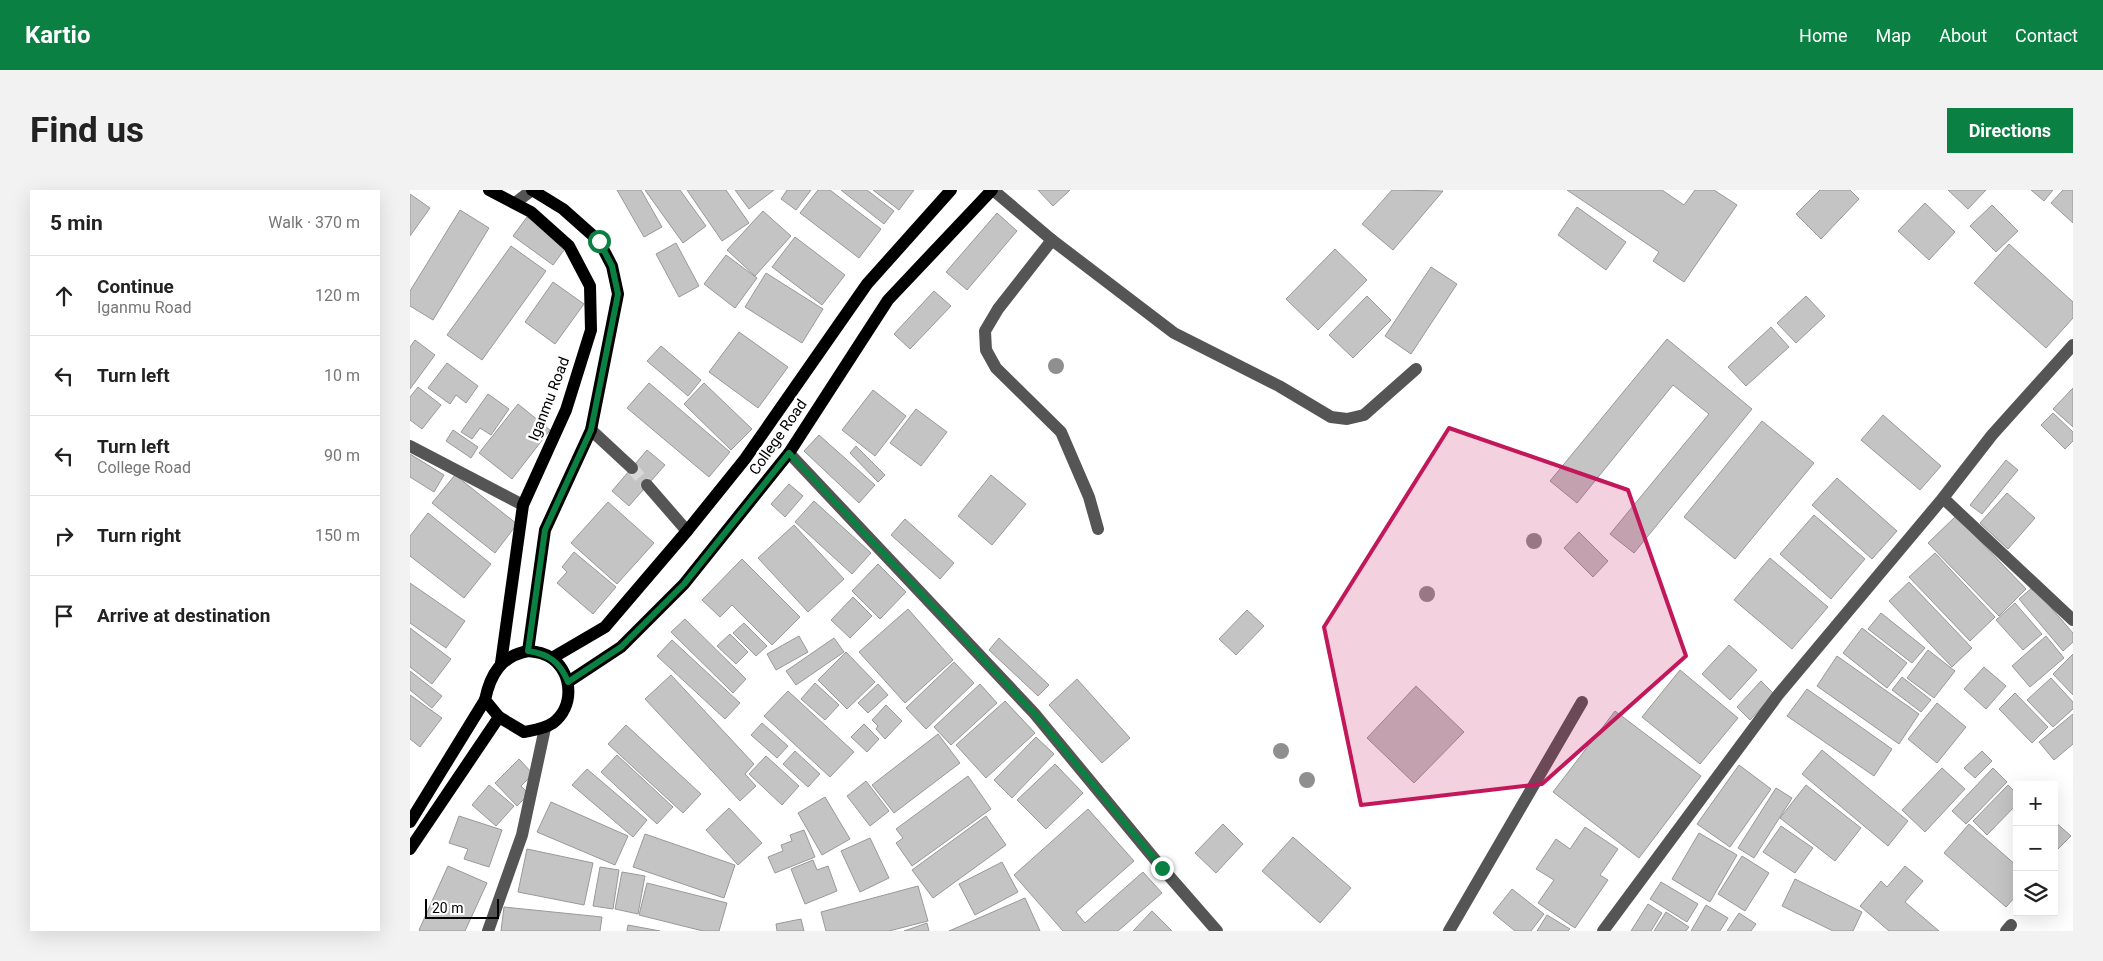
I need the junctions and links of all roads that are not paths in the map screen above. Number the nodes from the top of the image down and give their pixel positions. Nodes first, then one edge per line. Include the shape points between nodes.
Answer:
1 (489, 190) edge
2 (532, 190) edge
3 (951, 190) edge
4 (993, 190) edge
5 (515, 203) junction
6 (1052, 240) junction
7 (2073, 345) edge
8 (1416, 369) dead end
9 (591, 430) junction
10 (410, 446) edge
11 (789, 453) junction
12 (632, 468) tunnel mouth
13 (647, 485) tunnel mouth
14 (1943, 498) junction
15 (522, 505) junction
16 (1098, 529) dead end
17 (687, 531) junction
18 (2073, 620) edge
19 (528, 651) junction
20 (552, 658) junction
21 (502, 662) junction
22 (568, 682) junction
23 (485, 700) junction
24 (1582, 702) dead end
25 (499, 717) junction
26 (545, 728) junction
27 (410, 822) edge
28 (410, 849) edge
29 (488, 931) edge
30 (1217, 931) edge
31 (1449, 931) edge
32 (1603, 931) edge

1 - 5 main road, Iganmu Road
2 - 5 street
2 - 9 main road via 563,209 599,241 612,266 618,294
3 - 17 main road, College Road via 867,284 745,459
4 - 6 street
4 - 11 main road, College Road via 888,300
5 - 15 main road, Iganmu Road via 531,212 569,246 590,286 591,330 566,410
6 - 8 street via 1174,333 1279,386 1330,417 1347,420 1364,415
6 - 16 street via 998,309 985,331 986,350 996,368 1061,432 1089,497
7 - 14 street via 1992,435
9 - 12 street
9 - 19 main road via 545,530
10 - 15 street
11 - 22 main road, College Road via 684,584 621,647
11 - 30 street via 1034,713
13 - 17 street
14 - 18 street
14 - 32 street via 1778,695
15 - 21 main road, Iganmu Road
17 - 20 main road, College Road via 605,627
19 - 20 main road
19 - 21 main road
20 - 22 main road
21 - 23 main road via 492,675
22 - 26 main road via 569,693 562,714
23 - 25 main road
23 - 27 main road
24 - 31 street
25 - 26 main road via 524,732
25 - 28 main road
26 - 29 street via 522,835

